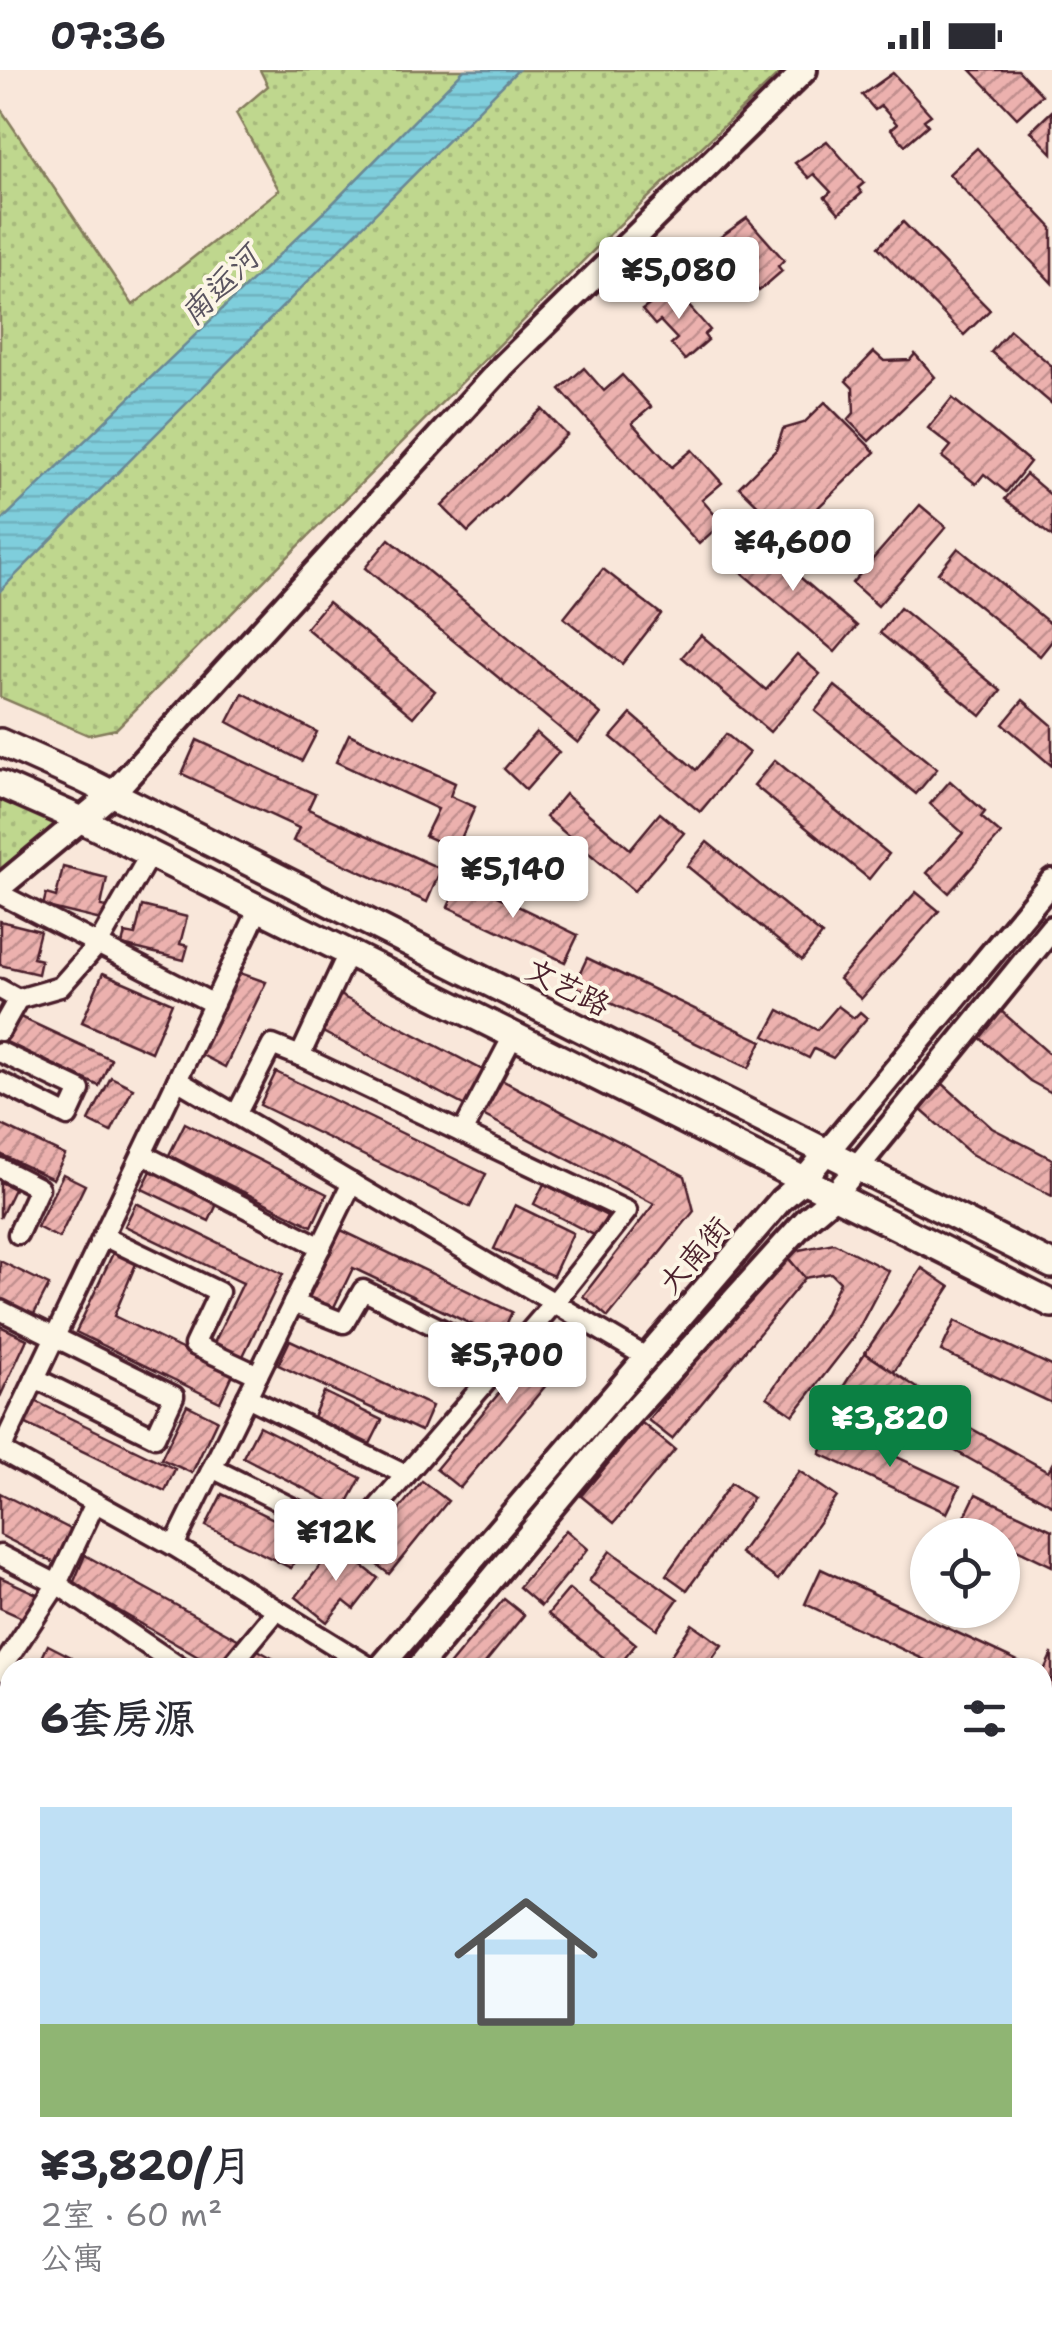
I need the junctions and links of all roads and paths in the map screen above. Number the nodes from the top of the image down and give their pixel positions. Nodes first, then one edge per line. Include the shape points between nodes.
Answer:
1 (804, 70) edge
2 (0, 742) edge
3 (0, 784) edge
4 (112, 794) junction
5 (84, 821) junction
6 (150, 854) junction
7 (1052, 881) edge
8 (0, 891) edge
9 (260, 908) junction
10 (1052, 928) edge
11 (100, 942) junction
12 (348, 953) junction
13 (0, 989) edge
14 (18, 999) junction
15 (214, 1004) junction
16 (0, 1032) edge
17 (513, 1036) junction
18 (0, 1052) edge
19 (300, 1056) junction
20 (177, 1080) junction
21 (0, 1082) edge
22 (236, 1115) junction
23 (462, 1133) junction
24 (825, 1153) junction
25 (142, 1154) junction
26 (0, 1168) edge
27 (855, 1168) junction
28 (802, 1182) junction
29 (352, 1183) junction
30 (833, 1197) junction
31 (18, 1234) dead end
32 (103, 1236) junction
33 (321, 1247) junction
34 (1052, 1265) edge
35 (293, 1303) junction
36 (554, 1303) junction
37 (1052, 1304) edge
38 (0, 1310) edge
39 (55, 1337) junction
40 (646, 1358) junction
41 (504, 1361) junction
42 (258, 1375) junction
43 (35, 1378) junction
44 (247, 1397) junction
45 (0, 1450) edge
46 (212, 1468) junction
47 (406, 1474) junction
48 (95, 1502) junction
49 (174, 1546) junction
50 (0, 1555) edge
51 (58, 1584) junction
52 (277, 1610) junction
53 (10, 1658) edge
54 (167, 1658) edge
55 (236, 1658) edge
56 (354, 1658) edge
57 (389, 1658) edge
58 (426, 1658) edge

1 - 4 street via 502,367
2 - 4 main road, 文艺路
3 - 5 main road
4 - 5 street
4 - 24 main road, 文艺路
5 - 6 main road
5 - 8 street
6 - 9 main road
6 - 11 street
7 - 24 street, 大南街
8 - 11 street
9 - 12 main road
9 - 15 street
10 - 27 street, 大南街
11 - 14 street via 60,987
11 - 15 street
12 - 17 main road
12 - 19 street
13 - 14 street
14 - 16 street
15 - 20 street
17 - 23 street
17 - 28 main road
18 - 21 street via 80,1090 68,1116
19 - 22 street via 272,1045
19 - 23 street
20 - 22 street
20 - 25 street
22 - 29 street
23 - 36 street via 627,1211
24 - 27 main road, 文艺路
24 - 28 street, 大南街
25 - 32 street
25 - 33 street
26 - 31 street via 40,1188
27 - 30 street, 大南街
27 - 34 main road, 文艺路
28 - 30 main road
28 - 40 street, 大南街
29 - 33 street
29 - 36 street
30 - 37 main road
30 - 58 street, 大南街 via 616,1430
32 - 39 street
32 - 42 street via 219,1292 194,1345
33 - 35 street
35 - 41 street via 344,1324 363,1290
35 - 42 street
36 - 40 street
36 - 41 street
38 - 39 street
39 - 43 street
39 - 43 street via 174,1396 155,1437
40 - 57 street, 大南街
41 - 47 street
42 - 44 street
43 - 45 street
44 - 46 street
44 - 47 street
45 - 48 street
46 - 47 street via 323,1523 366,1521
46 - 49 street
48 - 49 street
48 - 51 street
49 - 52 street
50 - 51 street
51 - 53 street
51 - 54 street
52 - 55 street
52 - 56 street

